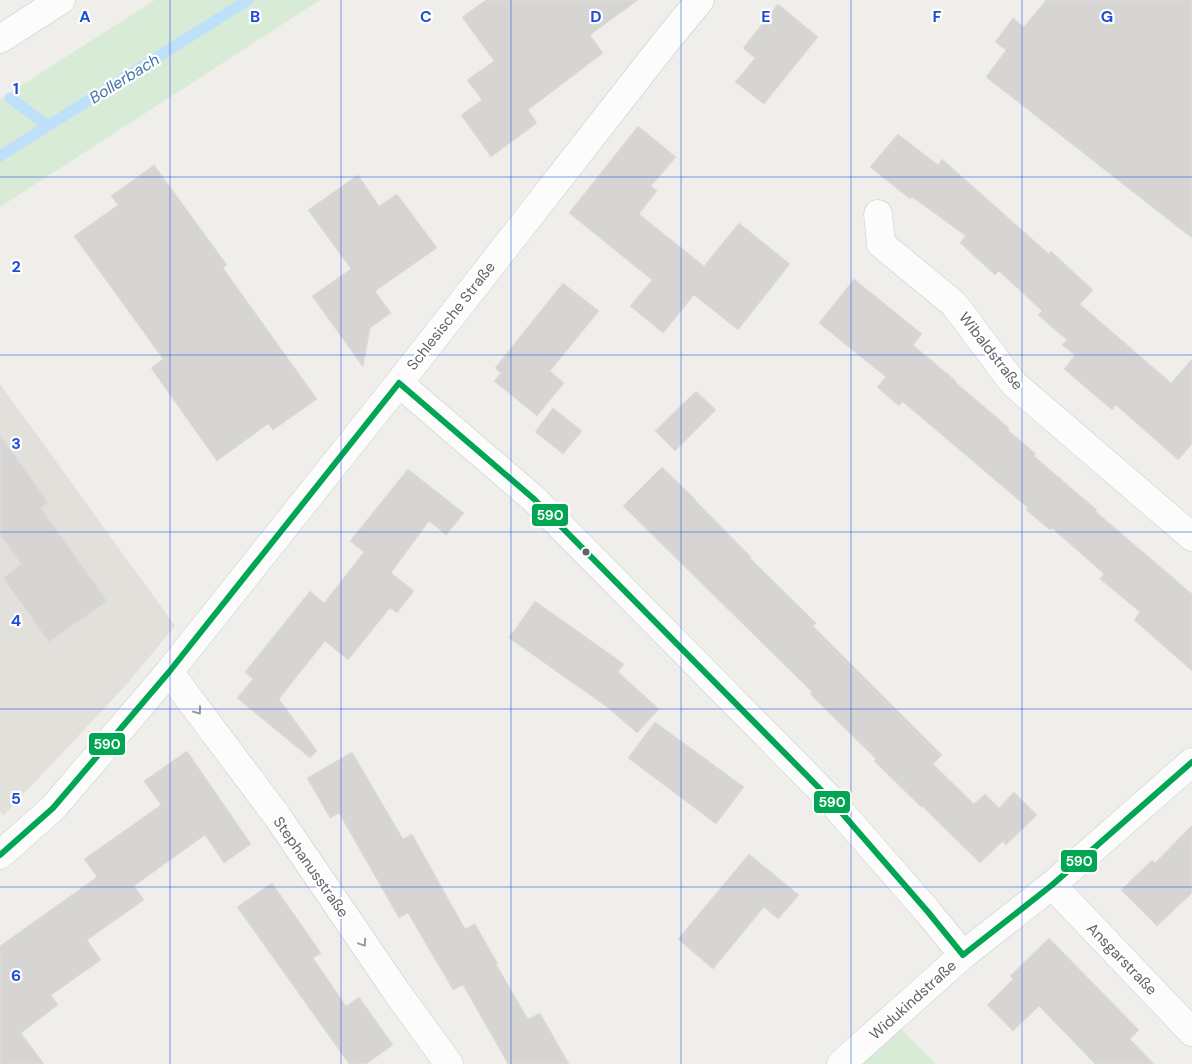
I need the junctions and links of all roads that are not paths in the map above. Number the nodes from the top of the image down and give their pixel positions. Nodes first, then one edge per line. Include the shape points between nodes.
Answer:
1 (60, 0) edge
2 (700, 0) edge
3 (0, 38) edge
4 (878, 214) dead end
5 (399, 383) junction
6 (1192, 537) edge
7 (169, 672) junction
8 (1192, 762) edge
9 (0, 855) edge
10 (1052, 885) junction
11 (963, 955) junction
12 (1192, 1032) edge
13 (449, 1064) edge
14 (841, 1064) edge

1 - 3 street
2 - 5 street, Schlesische Straße
4 - 6 street, Wibaldstraße via 881,244 954,304 1014,384
5 - 7 street, Schlesische Straße
5 - 11 street via 534,499 752,719 827,796
7 - 9 street, Schlesische Straße via 53,808
7 -> 13 street, Stephanusstraße via 277,816
8 - 10 street, Widukindstraße
10 - 11 street, Widukindstraße
10 - 12 street, Ansgarstraße
11 - 14 street, Widukindstraße

